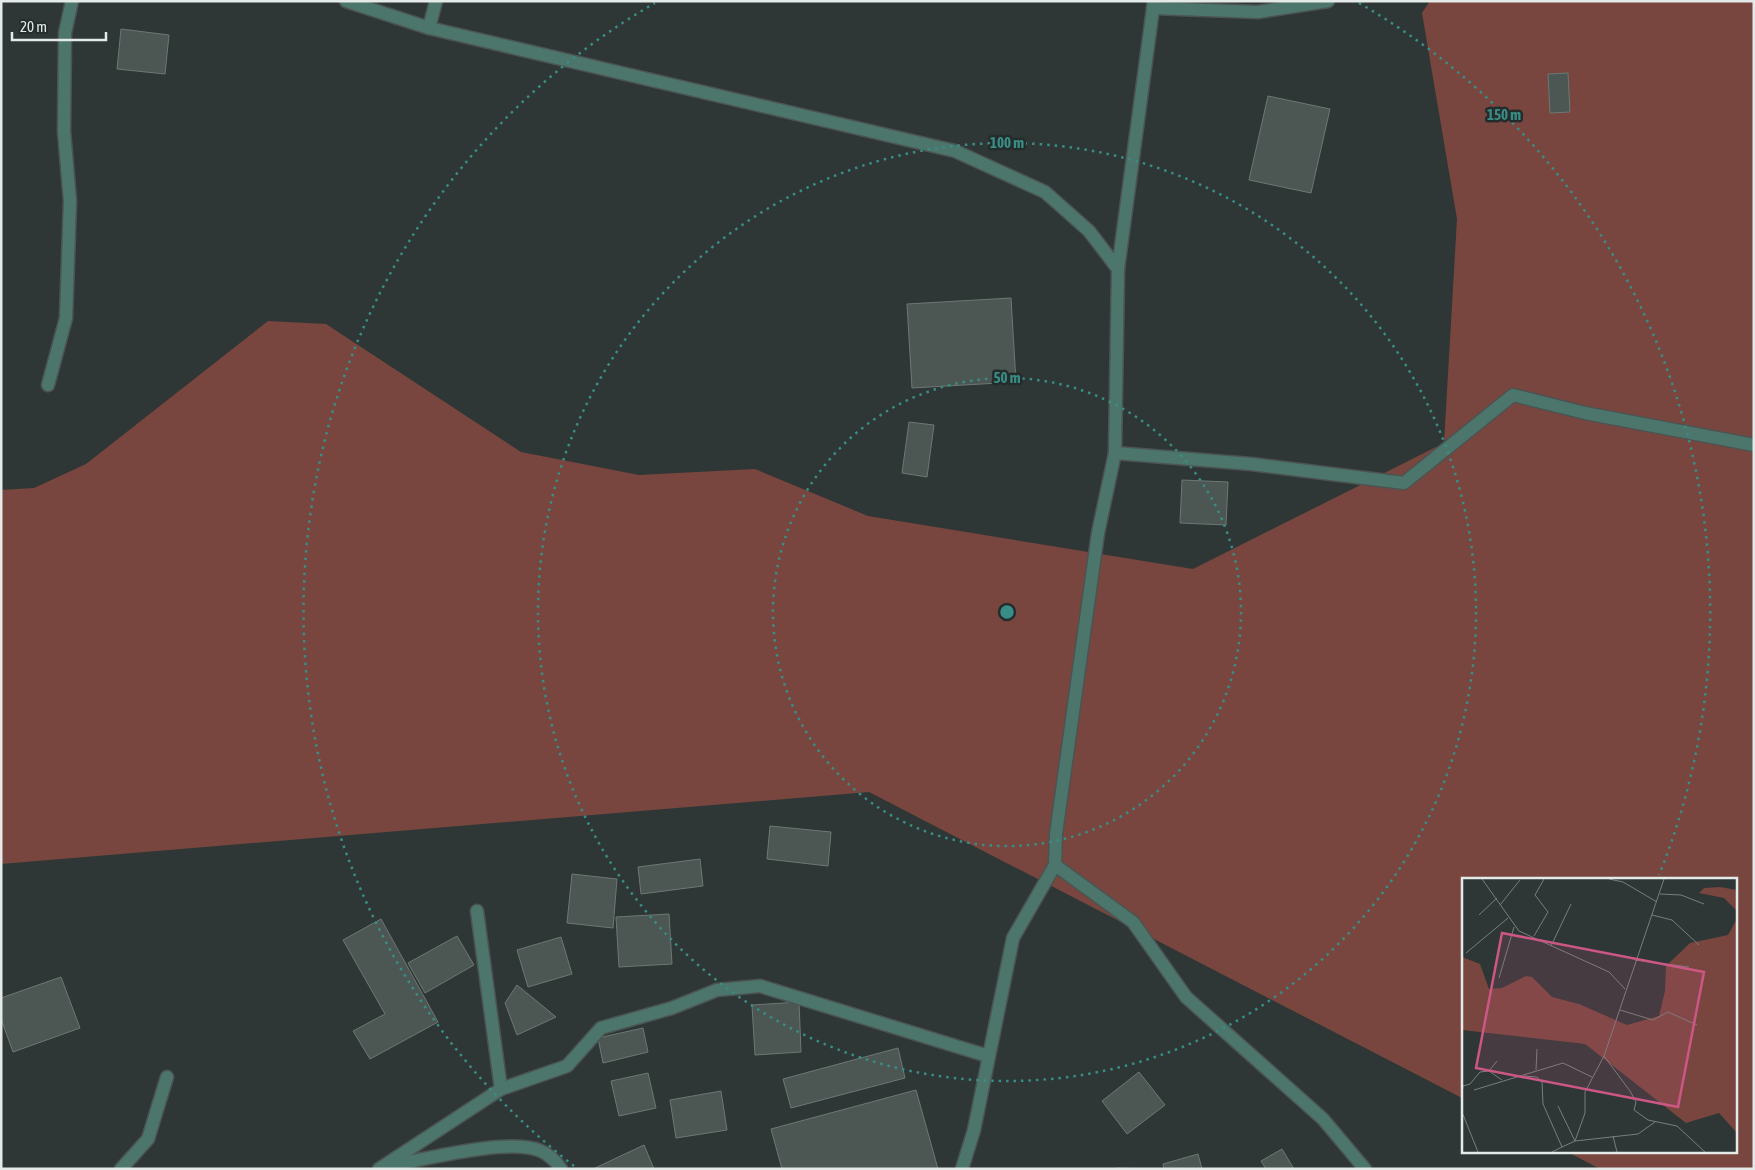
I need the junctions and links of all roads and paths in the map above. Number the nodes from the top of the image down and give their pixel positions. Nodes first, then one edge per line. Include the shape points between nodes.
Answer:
1 (72, 1) edge
2 (346, 1) edge
3 (436, 1) edge
4 (1328, 1) edge
5 (1153, 5) edge
6 (429, 28) junction
7 (1118, 269) junction
8 (48, 385) dead end
9 (1754, 445) edge
10 (1115, 453) junction
11 (1055, 866) junction
12 (477, 911) dead end
13 (988, 1056) junction
14 (166, 1077) dead end
15 (502, 1089) junction
16 (381, 1168) edge
17 (121, 1169) edge
18 (561, 1169) edge
19 (962, 1169) edge
20 (1365, 1169) edge

1 - 8 street via 65,34 64,131 70,201 66,318
2 - 6 street
3 - 6 street
4 - 5 street via 1258,12
5 - 7 street
6 - 7 street via 955,151 1045,192 1089,231
7 - 10 street
9 - 10 street via 1513,395 1404,483 1251,464
10 - 11 street via 1098,533 1056,834
11 - 13 street via 1013,938
11 - 20 street via 1133,922 1186,997 1323,1119
12 - 15 street
13 - 15 street via 760,986 717,990 672,1008 601,1028 568,1066
13 - 19 street via 974,1130
14 - 17 street via 148,1139
15 - 16 street
16 - 18 street via 493,1148 524,1148 541,1151

